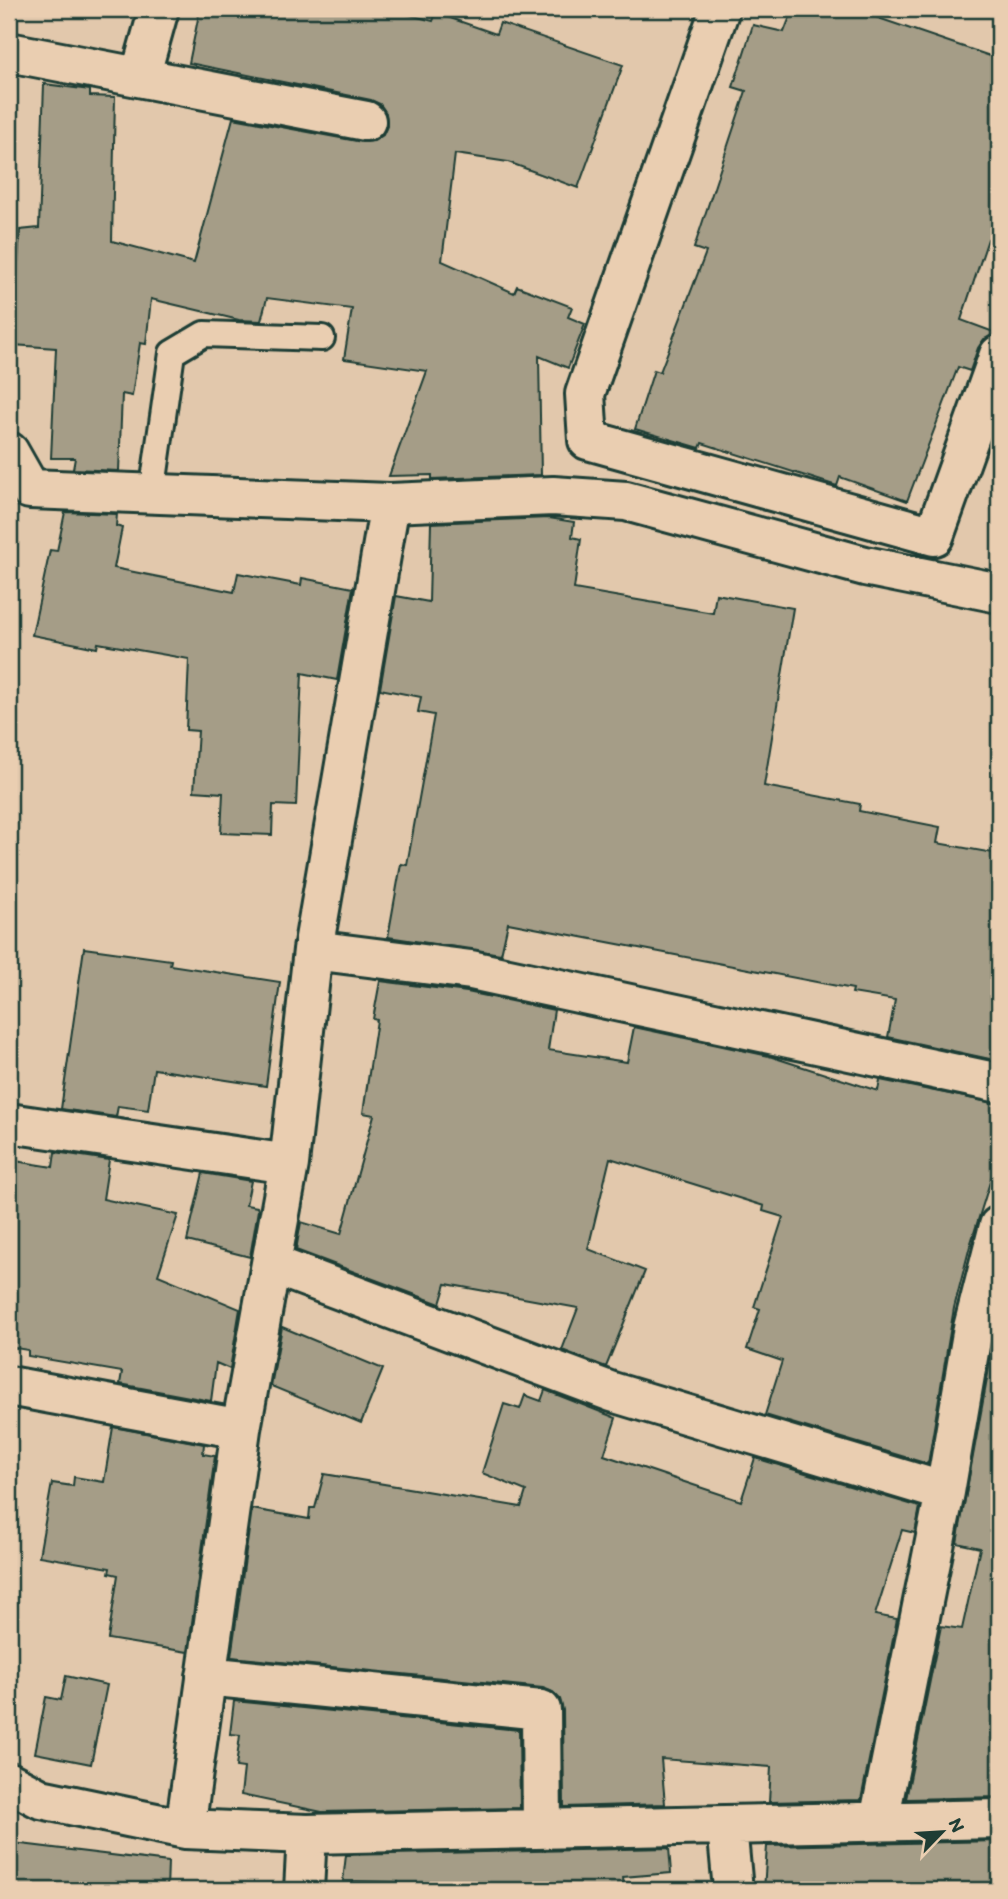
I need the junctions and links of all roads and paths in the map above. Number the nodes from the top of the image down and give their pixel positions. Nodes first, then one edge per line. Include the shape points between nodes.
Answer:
1 (159, 9) edge
2 (720, 9) edge
3 (9, 52) edge
4 (140, 77) junction
5 (366, 121) dead end
6 (322, 338) dead end
7 (999, 355) edge
8 (9, 452) edge
9 (152, 494) junction
10 (390, 503) junction
11 (999, 593) edge
12 (313, 950) junction
13 (999, 1083) edge
14 (9, 1123) edge
15 (289, 1164) junction
16 (999, 1226) edge
17 (271, 1264) junction
18 (9, 1387) edge
19 (241, 1429) junction
20 (945, 1492) junction
21 (206, 1676) junction
22 (9, 1782) edge
23 (999, 1819) edge
24 (879, 1821) junction
25 (727, 1826) junction
26 (185, 1829) junction
27 (542, 1829) junction
28 (307, 1834) junction
29 (304, 1890) edge
30 (733, 1890) edge

1 - 4 street
2 - 7 street via 585,394 588,440 934,536
3 - 4 street
4 - 5 street
6 - 9 lane via 204,334 172,353
8 - 9 street via 30,489
9 - 10 street
10 - 11 street via 553,496 626,500 865,566
10 - 12 street
12 - 13 street via 471,970
12 - 15 street
14 - 15 street
15 - 17 street
16 - 20 street via 974,1328
17 - 19 street
17 - 20 street via 612,1392
18 - 19 street
19 - 21 street
20 - 24 street
21 - 26 street
21 - 27 street via 541,1710
22 - 26 street via 41,1799
23 - 24 street
24 - 25 street
25 - 27 street
25 - 30 street
26 - 28 street
27 - 28 street
28 - 29 street

